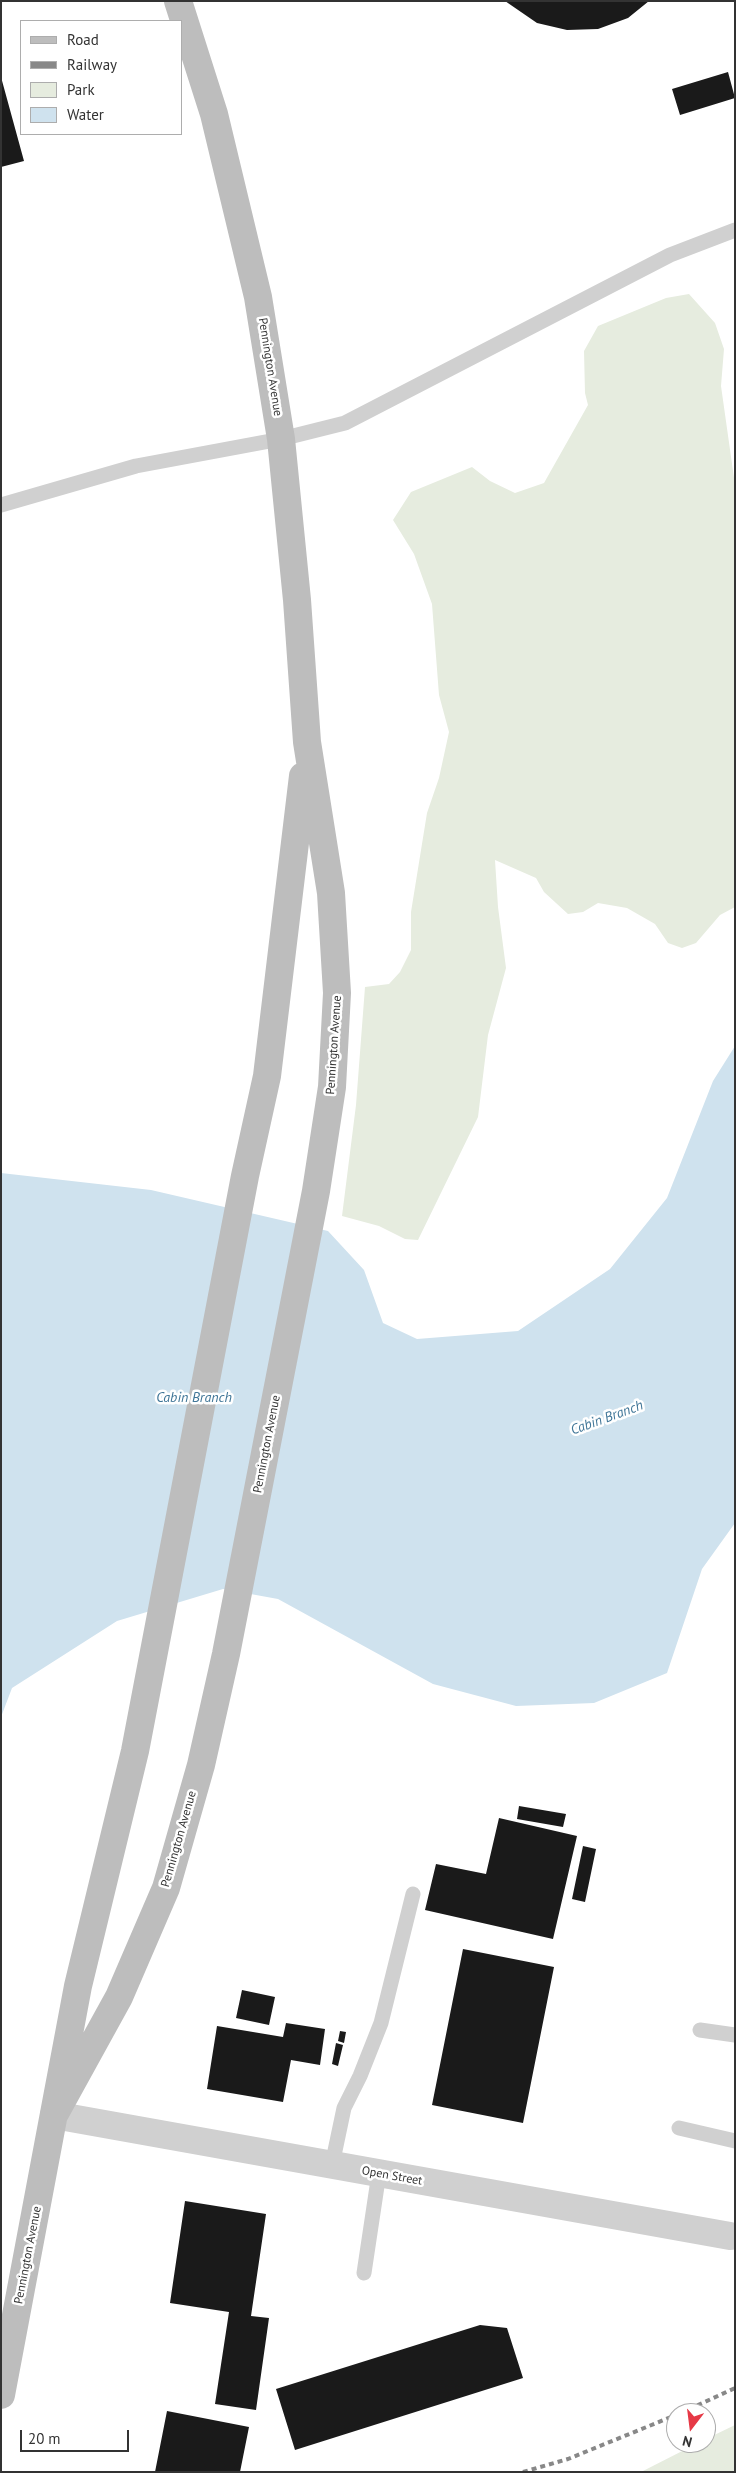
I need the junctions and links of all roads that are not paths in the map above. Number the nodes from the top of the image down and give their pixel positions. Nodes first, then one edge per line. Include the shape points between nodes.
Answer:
1 (178, 1) edge
2 (735, 230) edge
3 (282, 439) junction
4 (1, 505) edge
5 (307, 742) junction
6 (413, 1894) dead end
7 (700, 2030) dead end
8 (735, 2035) edge
9 (54, 2115) junction
10 (680, 2128) dead end
11 (735, 2141) edge
12 (332, 2165) junction
13 (379, 2174) junction
14 (732, 2236) edge
15 (364, 2273) dead end
16 (1, 2395) edge

1 - 3 main road, Pennington Avenue via 214,114 256,287
2 - 3 lane via 670,255 345,424
3 - 4 lane via 136,466
3 - 5 main road, Pennington Avenue
5 - 9 main road, Pennington Avenue via 267,1076 135,1752 78,1986
5 - 9 main road, Pennington Avenue via 331,893 337,993 332,1087 316,1191 226,1654 201,1765 166,1888 119,1997
6 - 12 lane via 381,2023 344,2108
7 - 8 lane
9 - 12 street, Open Street
9 - 16 main road, Pennington Avenue
10 - 11 lane
12 - 13 street, Open Street
13 - 14 street, Open Street
13 - 15 lane

